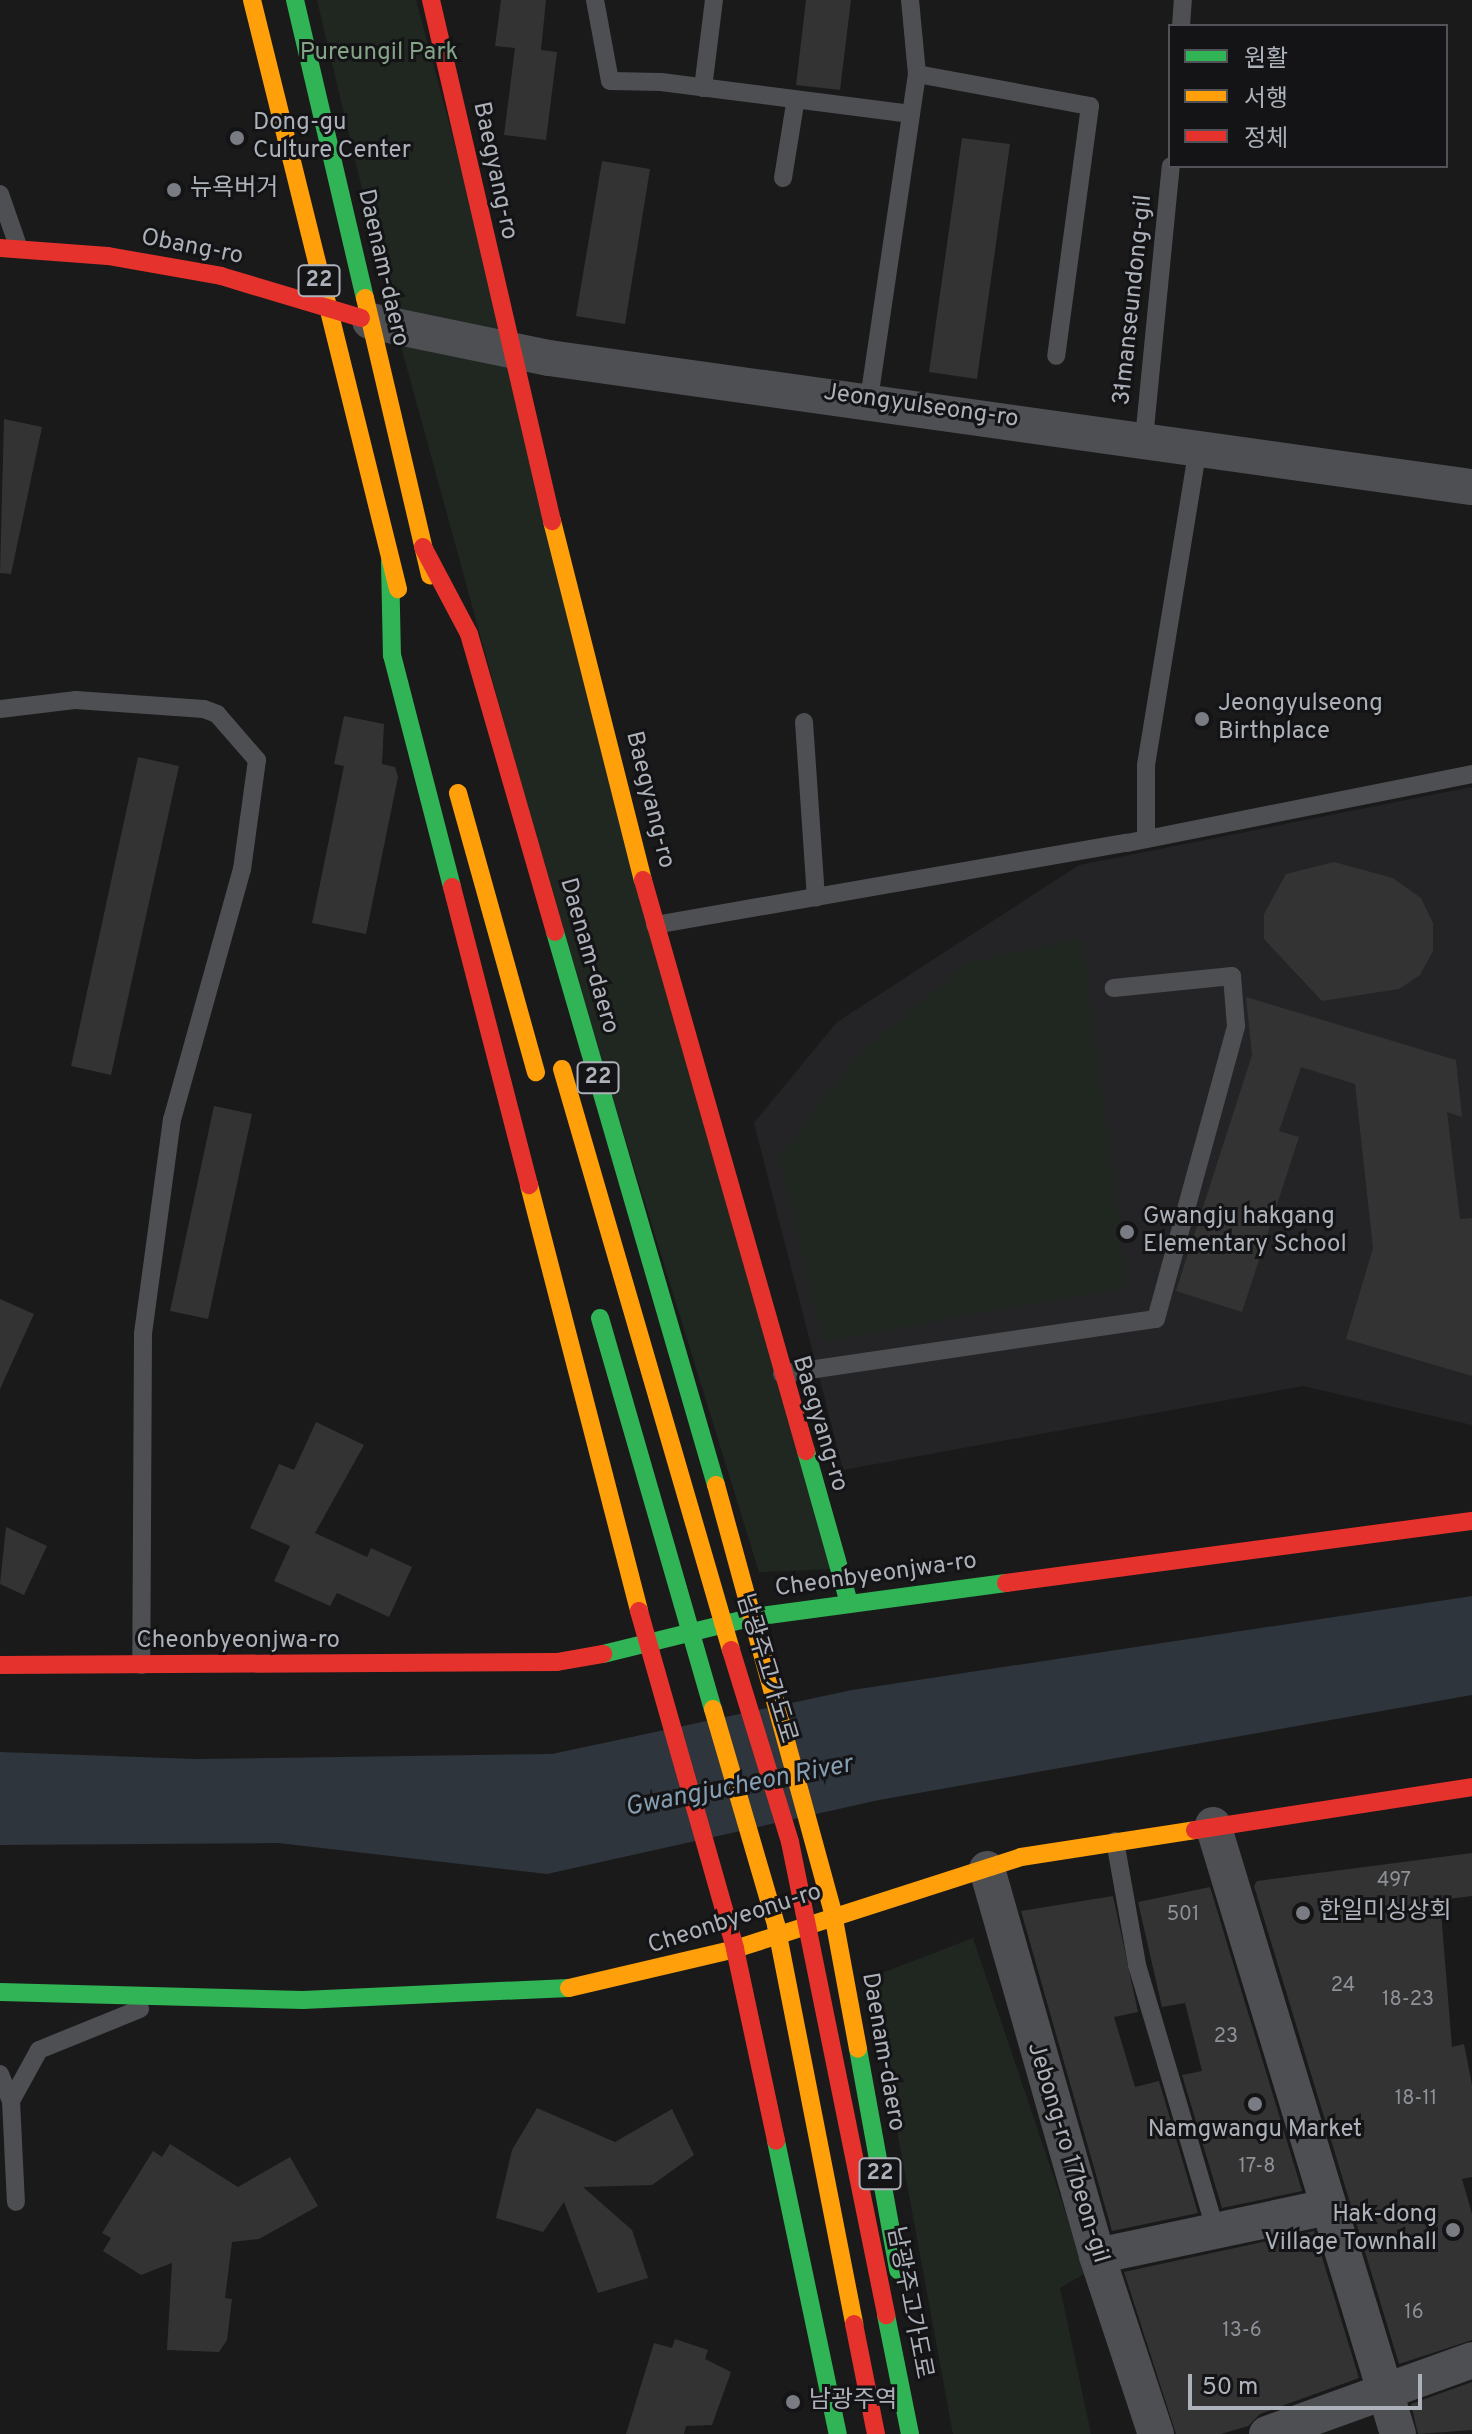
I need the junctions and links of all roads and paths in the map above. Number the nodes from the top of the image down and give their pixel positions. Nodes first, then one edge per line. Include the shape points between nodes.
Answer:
1 (252, 0) edge
2 (295, 0) edge
3 (431, 0) edge
4 (595, 0) edge
5 (714, 0) edge
6 (910, 0) edge
7 (1183, 0) edge
8 (1181, 24) edge
9 (917, 74) junction
10 (703, 88) junction
11 (795, 104) junction
12 (911, 114) junction
13 (1171, 168) edge
14 (783, 178) dead end
15 (0, 194) edge
16 (9, 248) edge
17 (325, 305) junction
18 (370, 321) junction
19 (508, 351) junction
20 (1056, 356) dead end
21 (869, 399) junction
22 (1144, 439) junction
23 (1198, 448) junction
24 (1472, 487) edge
25 (423, 547) junction
26 (390, 562) junction
27 (412, 636) dead end
28 (446, 638) dead end
29 (0, 709) edge
30 (804, 722) dead end
31 (451, 770) dead end
32 (1472, 774) edge
33 (1146, 839) junction
34 (816, 898) junction
35 (655, 925) junction
36 (1114, 988) dead end
37 (560, 1062) dead end
38 (538, 1079) dead end
39 (593, 1292) dead end
40 (779, 1374) junction
41 (1472, 1521) edge
42 (849, 1603) junction
43 (754, 1617) junction
44 (650, 1646) junction
45 (0, 1665) edge
46 (141, 1666) junction
47 (1472, 1787) edge
48 (1213, 1825) junction
49 (1115, 1841) junction
50 (987, 1869) junction
51 (833, 1914) junction
52 (735, 1949) junction
53 (0, 1992) edge
54 (169, 1997) junction
55 (0, 2074) edge
56 (11, 2101) junction
57 (16, 2202) dead end
58 (1328, 2207) junction
59 (1215, 2228) junction
60 (1097, 2256) junction
61 (1472, 2360) edge
62 (1387, 2394) junction
63 (838, 2434) edge
64 (876, 2434) edge
65 (910, 2434) edge
66 (928, 2434) edge
67 (1156, 2434) edge
68 (1267, 2434) edge
69 (1398, 2434) edge

1 - 17 main road, 22
2 - 18 main road, Daenam-daero / 22
3 - 19 main road, Baegyang-ro
4 - 10 lane via 610,81
5 - 10 lane
6 - 9 lane
7 - 8 lane
9 - 12 lane
9 - 20 lane via 1090,106
10 - 11 lane
11 - 12 lane
11 - 14 lane
12 - 21 lane
13 - 22 lane, 3·1manseundong-gil
15 - 16 lane
16 - 17 main road, Obang-ro via 221,276
17 - 18 main road, Obang-ro
17 - 26 main road, 22
18 - 19 street, Jeongyulseong-ro
18 - 25 main road, Daenam-daero / 22
19 - 21 street, Jeongyulseong-ro
19 - 35 main road, Baegyang-ro
21 - 22 street, Jeongyulseong-ro
22 - 23 street, Jeongyulseong-ro
23 - 24 street, Jeongyulseong-ro
23 - 33 lane via 1146,765
25 - 28 main road, Daenam-daero
25 - 43 main road, Daenam-daero / 22 via 469,634
26 - 27 main road
26 - 44 main road, 22 via 392,655
29 - 46 lane via 76,700 204,709 217,714 257,760 242,869 172,1119 143,1334
30 - 34 lane
31 - 38 main road
32 - 33 lane
33 - 34 lane
34 - 35 lane
35 - 40 main road, Baegyang-ro
36 - 40 lane via 1232,976 1236,1026 1156,1319
37 - 65 main road, 남광주고가도로, bridge via 790,1842
39 - 64 main road, bridge via 776,1925
40 - 42 main road, Baegyang-ro
41 - 42 main road, Cheonbyeonjwa-ro
42 - 43 main road, Cheonbyeonjwa-ro
43 - 44 main road, Cheonbyeonjwa-ro
43 - 51 main road, 22
44 - 46 main road, Cheonbyeonjwa-ro via 495,1665
44 - 52 main road, 22
45 - 46 main road, Cheonbyeonjwa-ro
47 - 48 main road, Cheonbyeonu-ro
48 - 49 main road, Cheonbyeonu-ro
48 - 58 street
49 - 50 main road, Cheonbyeonu-ro
49 - 59 lane via 1137,1965
50 - 51 main road, Cheonbyeonu-ro
50 - 60 street, Jebong-ro 17beon-gil
51 - 52 main road, Cheonbyeonu-ro
51 - 66 main road, Daenam-daero / 22
52 - 54 main road, Cheonbyeonu-ro via 603,1984 532,1993 303,2000
52 - 63 main road, 22
53 - 54 main road, Cheonbyeonu-ro
54 - 56 lane via 39,2050
55 - 56 lane
56 - 57 lane
58 - 59 street
58 - 62 street
59 - 60 street
60 - 67 street, Jebong-ro 17beon-gil
61 - 62 street
62 - 68 street
62 - 69 street

